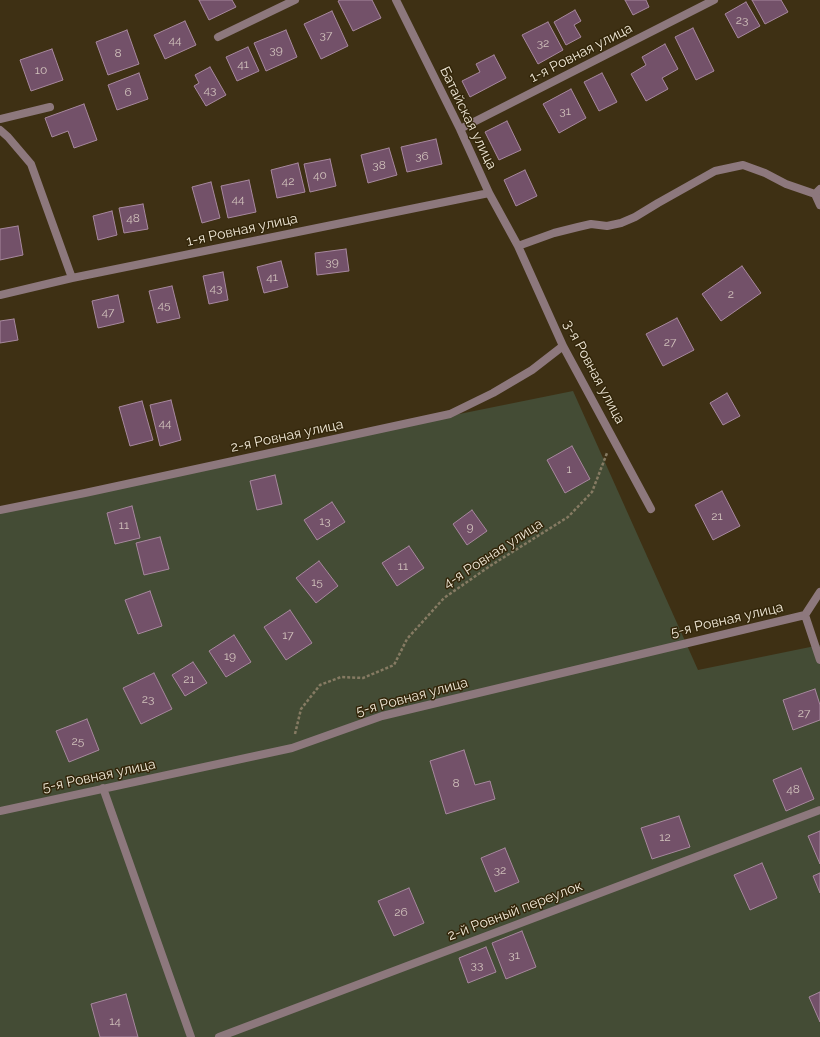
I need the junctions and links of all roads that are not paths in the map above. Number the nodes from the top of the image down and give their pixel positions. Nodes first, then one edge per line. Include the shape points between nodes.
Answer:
1 (295, 0) edge
2 (396, 0) edge
3 (714, 0) edge
4 (218, 37) dead end
5 (50, 107) dead end
6 (0, 119) edge
7 (460, 129) junction
8 (0, 130) edge
9 (817, 191) edge
10 (489, 193) junction
11 (820, 205) edge
12 (518, 246) junction
13 (72, 278) junction
14 (0, 295) edge
15 (563, 346) junction
16 (651, 509) dead end
17 (0, 510) edge
18 (820, 592) edge
19 (805, 614) junction
20 (820, 660) edge
21 (103, 788) junction
22 (820, 810) edge
23 (0, 811) edge
24 (191, 1037) edge
25 (219, 1037) edge

1 - 4 street
2 - 7 street, Батайская улица
3 - 7 street, 1-я Ровная улица
5 - 6 street
7 - 10 street, Батайская улица
8 - 13 street via 31,164
9 - 11 street
9 - 12 street via 786,184 743,165 714,171 628,220 607,226 591,224 578,227
10 - 12 street, Батайская улица
10 - 13 street, 1-я Ровная улица
12 - 15 street, 3-я Ровная улица
13 - 14 street, 1-я Ровная улица
15 - 16 street, 3-я Ровная улица
15 - 17 street, 2-я Ровная улица via 532,370 450,414
18 - 19 street, 5-я Ровная улица
19 - 20 street
19 - 21 street, 5-я Ровная улица via 382,716 292,748
21 - 23 street, 5-я Ровная улица
21 - 24 street
22 - 25 street, 2-й Ровный переулок

